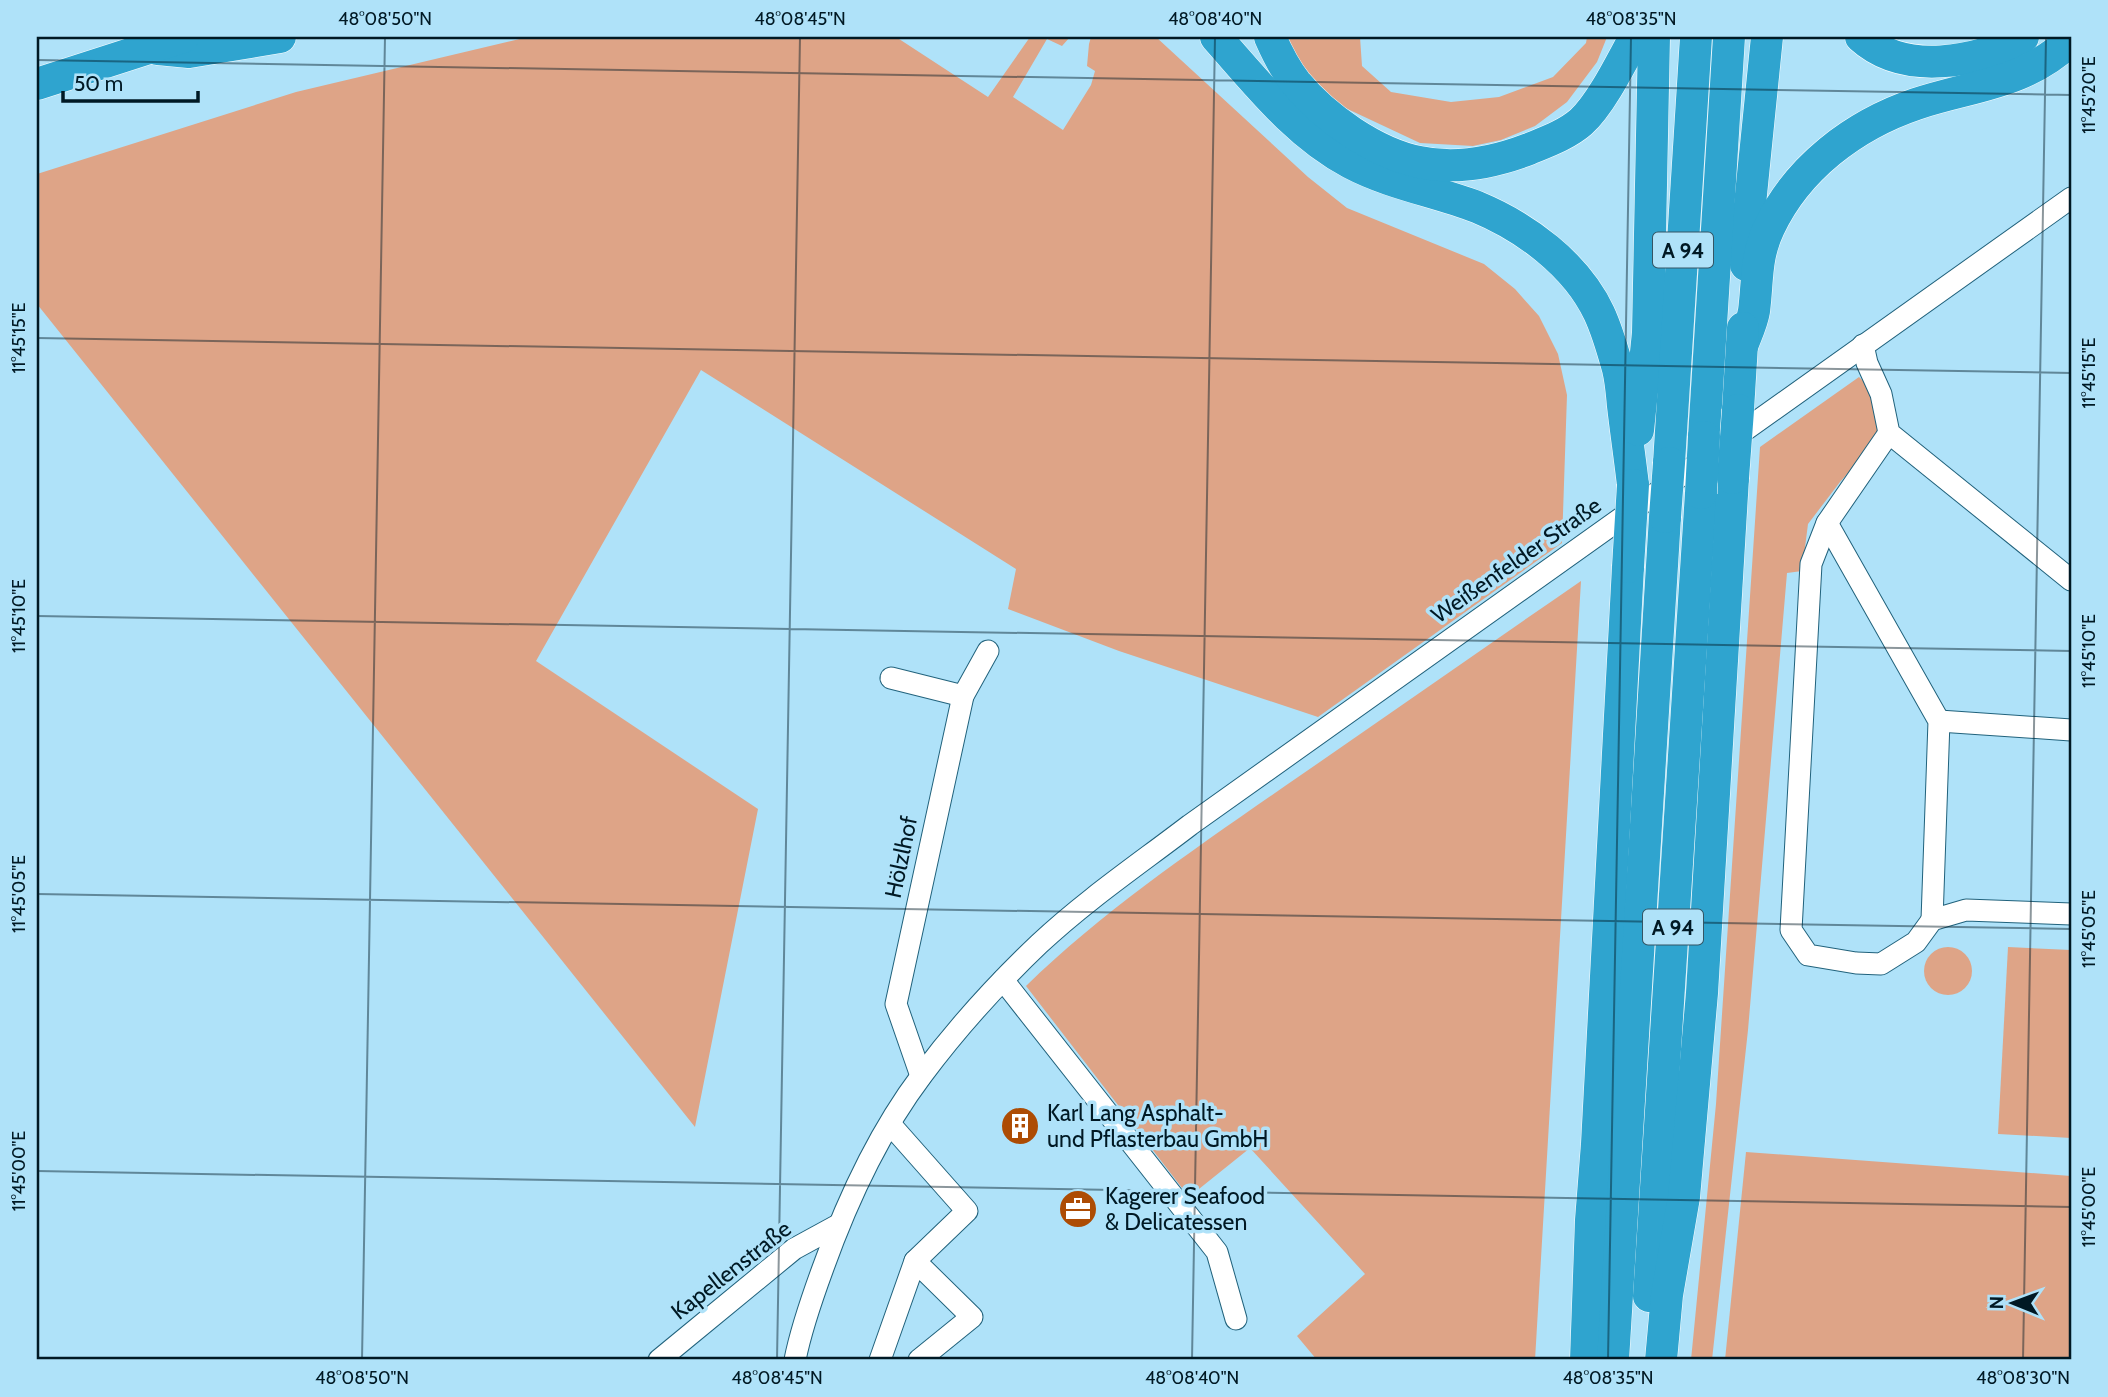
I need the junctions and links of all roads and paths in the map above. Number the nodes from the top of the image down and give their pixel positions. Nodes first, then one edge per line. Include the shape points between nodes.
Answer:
1 (183, 37) edge
2 (280, 37) edge
3 (1216, 37) edge
4 (1270, 37) edge
5 (1635, 37) edge
6 (1654, 37) edge
7 (1696, 37) edge
8 (1729, 37) edge
9 (1767, 37) edge
10 (1861, 37) edge
11 (2023, 37) edge
12 (2071, 40) edge
13 (146, 48) junction
14 (37, 84) edge
15 (2071, 198) edge
16 (1863, 345) junction
17 (1742, 346) junction
18 (1889, 433) junction
19 (1633, 485) junction
20 (1827, 523) junction
21 (2071, 580) edge
22 (988, 651) dead end
23 (891, 678) dead end
24 (963, 696) junction
25 (1939, 721) junction
26 (2071, 730) edge
27 (2071, 914) edge
28 (1932, 920) junction
29 (1003, 980) junction
30 (920, 1076) junction
31 (890, 1124) junction
32 (1597, 1144) junction
33 (838, 1225) junction
34 (915, 1261) junction
35 (1236, 1319) dead end
36 (659, 1360) edge
37 (795, 1360) edge
38 (880, 1360) edge
39 (919, 1360) edge
40 (1566, 1360) edge
41 (1586, 1360) edge
42 (1613, 1360) edge
43 (1645, 1360) edge
44 (1661, 1360) edge

1 - 13 highway
2 - 13 highway via 189,52
3 - 19 highway via 1307,134 1350,162 1385,179 1474,206 1533,237 1556,256 1599,313 1619,371
4 - 5 highway via 1296,83 1357,135 1420,163 1461,166 1511,156 1581,122
6 - 19 highway via 1648,333
7 - 42 highway, A 94, bridge
8 - 43 highway, A 94, bridge
9 - 17 highway via 1748,224
10 - 11 highway via 1893,55 1948,61 2003,48
12 - 17 highway via 2011,78 1889,115 1861,129 1818,162 1797,183 1769,228 1758,258 1753,314
13 - 14 highway
15 - 16 street, Weißenfelder Straße
16 - 18 street
16 - 29 street, Weißenfelder Straße via 1190,825 1090,901
17 - 44 highway, bridge via 1702,993 1684,1197
18 - 20 street
18 - 21 street
19 - 32 highway, bridge
20 - 25 street
20 - 28 street via 1811,564 1791,930 1808,956 1881,964 1916,942
22 - 24 street, Hölzlhof
23 - 24 street
24 - 30 street, Hölzlhof via 896,1003
25 - 26 street
25 - 28 street
27 - 28 street via 1966,910
29 - 30 street, Weißenfelder Straße
29 - 35 street via 1217,1252
30 - 31 street, Weißenfelder Straße
31 - 33 street, Weißenfelder Straße
31 - 34 street via 967,1212
32 - 40 highway via 1577,1188
32 - 41 highway
33 - 36 street, Kapellenstraße via 794,1249
33 - 37 street, Weißenfelder Straße
34 - 38 street
34 - 39 street via 972,1317

